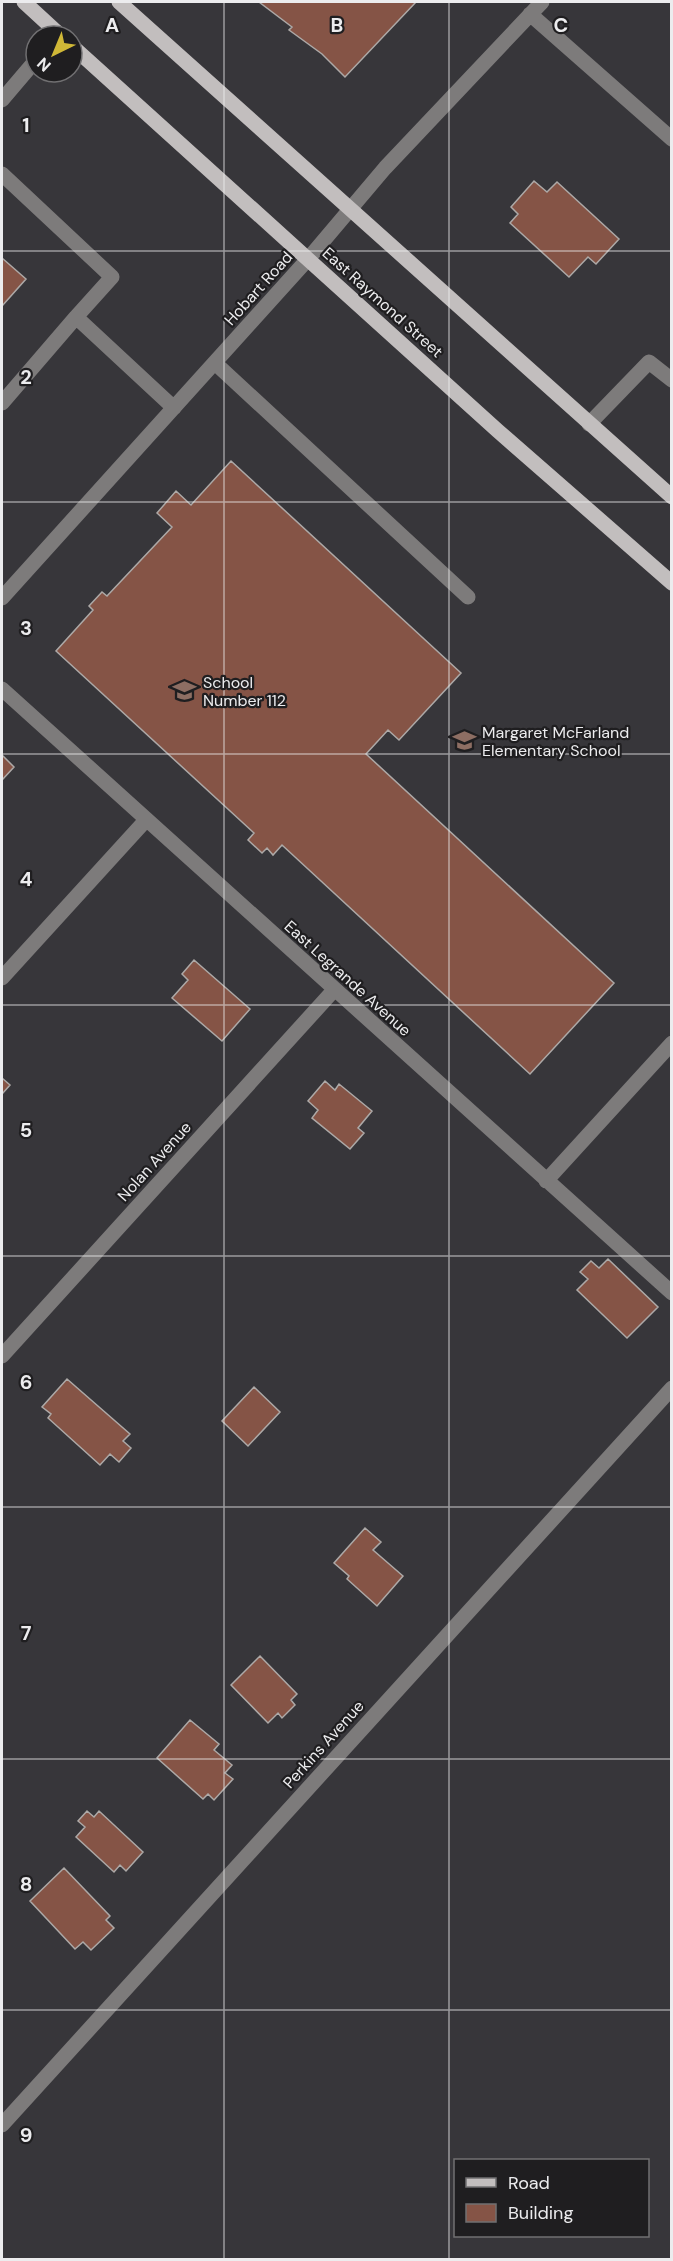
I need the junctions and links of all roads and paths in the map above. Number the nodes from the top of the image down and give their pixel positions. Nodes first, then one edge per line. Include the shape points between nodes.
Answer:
1 (24, 2) edge
2 (118, 2) edge
3 (542, 2) edge
4 (530, 14) junction
5 (47, 24) edge
6 (84, 57) edge
7 (24, 74) edge
8 (2, 100) edge
9 (672, 139) edge
10 (2, 174) edge
11 (350, 211) junction
12 (308, 260) junction
13 (76, 317) junction
14 (215, 363) junction
15 (672, 380) edge
16 (2, 403) edge
17 (174, 408) junction
18 (589, 424) junction
19 (672, 497) edge
20 (672, 583) edge
21 (468, 597) dead end
22 (2, 598) edge
23 (2, 689) edge
24 (146, 820) junction
25 (2, 978) edge
26 (334, 990) junction
27 (672, 1043) edge
28 (546, 1180) junction
29 (672, 1293) edge
30 (2, 1356) edge
31 (672, 1388) edge
32 (2, 2125) edge

1 - 5 main road
2 - 11 main road
3 - 4 street, Hobart Road
4 - 9 street
4 - 11 street, Hobart Road via 385,168
6 - 12 main road, East Raymond Street
7 - 8 street
10 - 13 street via 112,277
11 - 12 street, Hobart Road
11 - 18 main road
12 - 14 street, Hobart Road
12 - 20 main road, East Raymond Street
13 - 16 street
13 - 17 street
14 - 17 street, Hobart Road
14 - 21 street
15 - 18 street via 649,362
17 - 22 street, Hobart Road
18 - 19 main road
23 - 24 street, East Legrande Avenue
24 - 25 street
24 - 26 street, East Legrande Avenue
26 - 28 street, East Legrande Avenue
26 - 30 street, Nolan Avenue
27 - 28 street
28 - 29 street, East Legrande Avenue
31 - 32 street, Perkins Avenue

